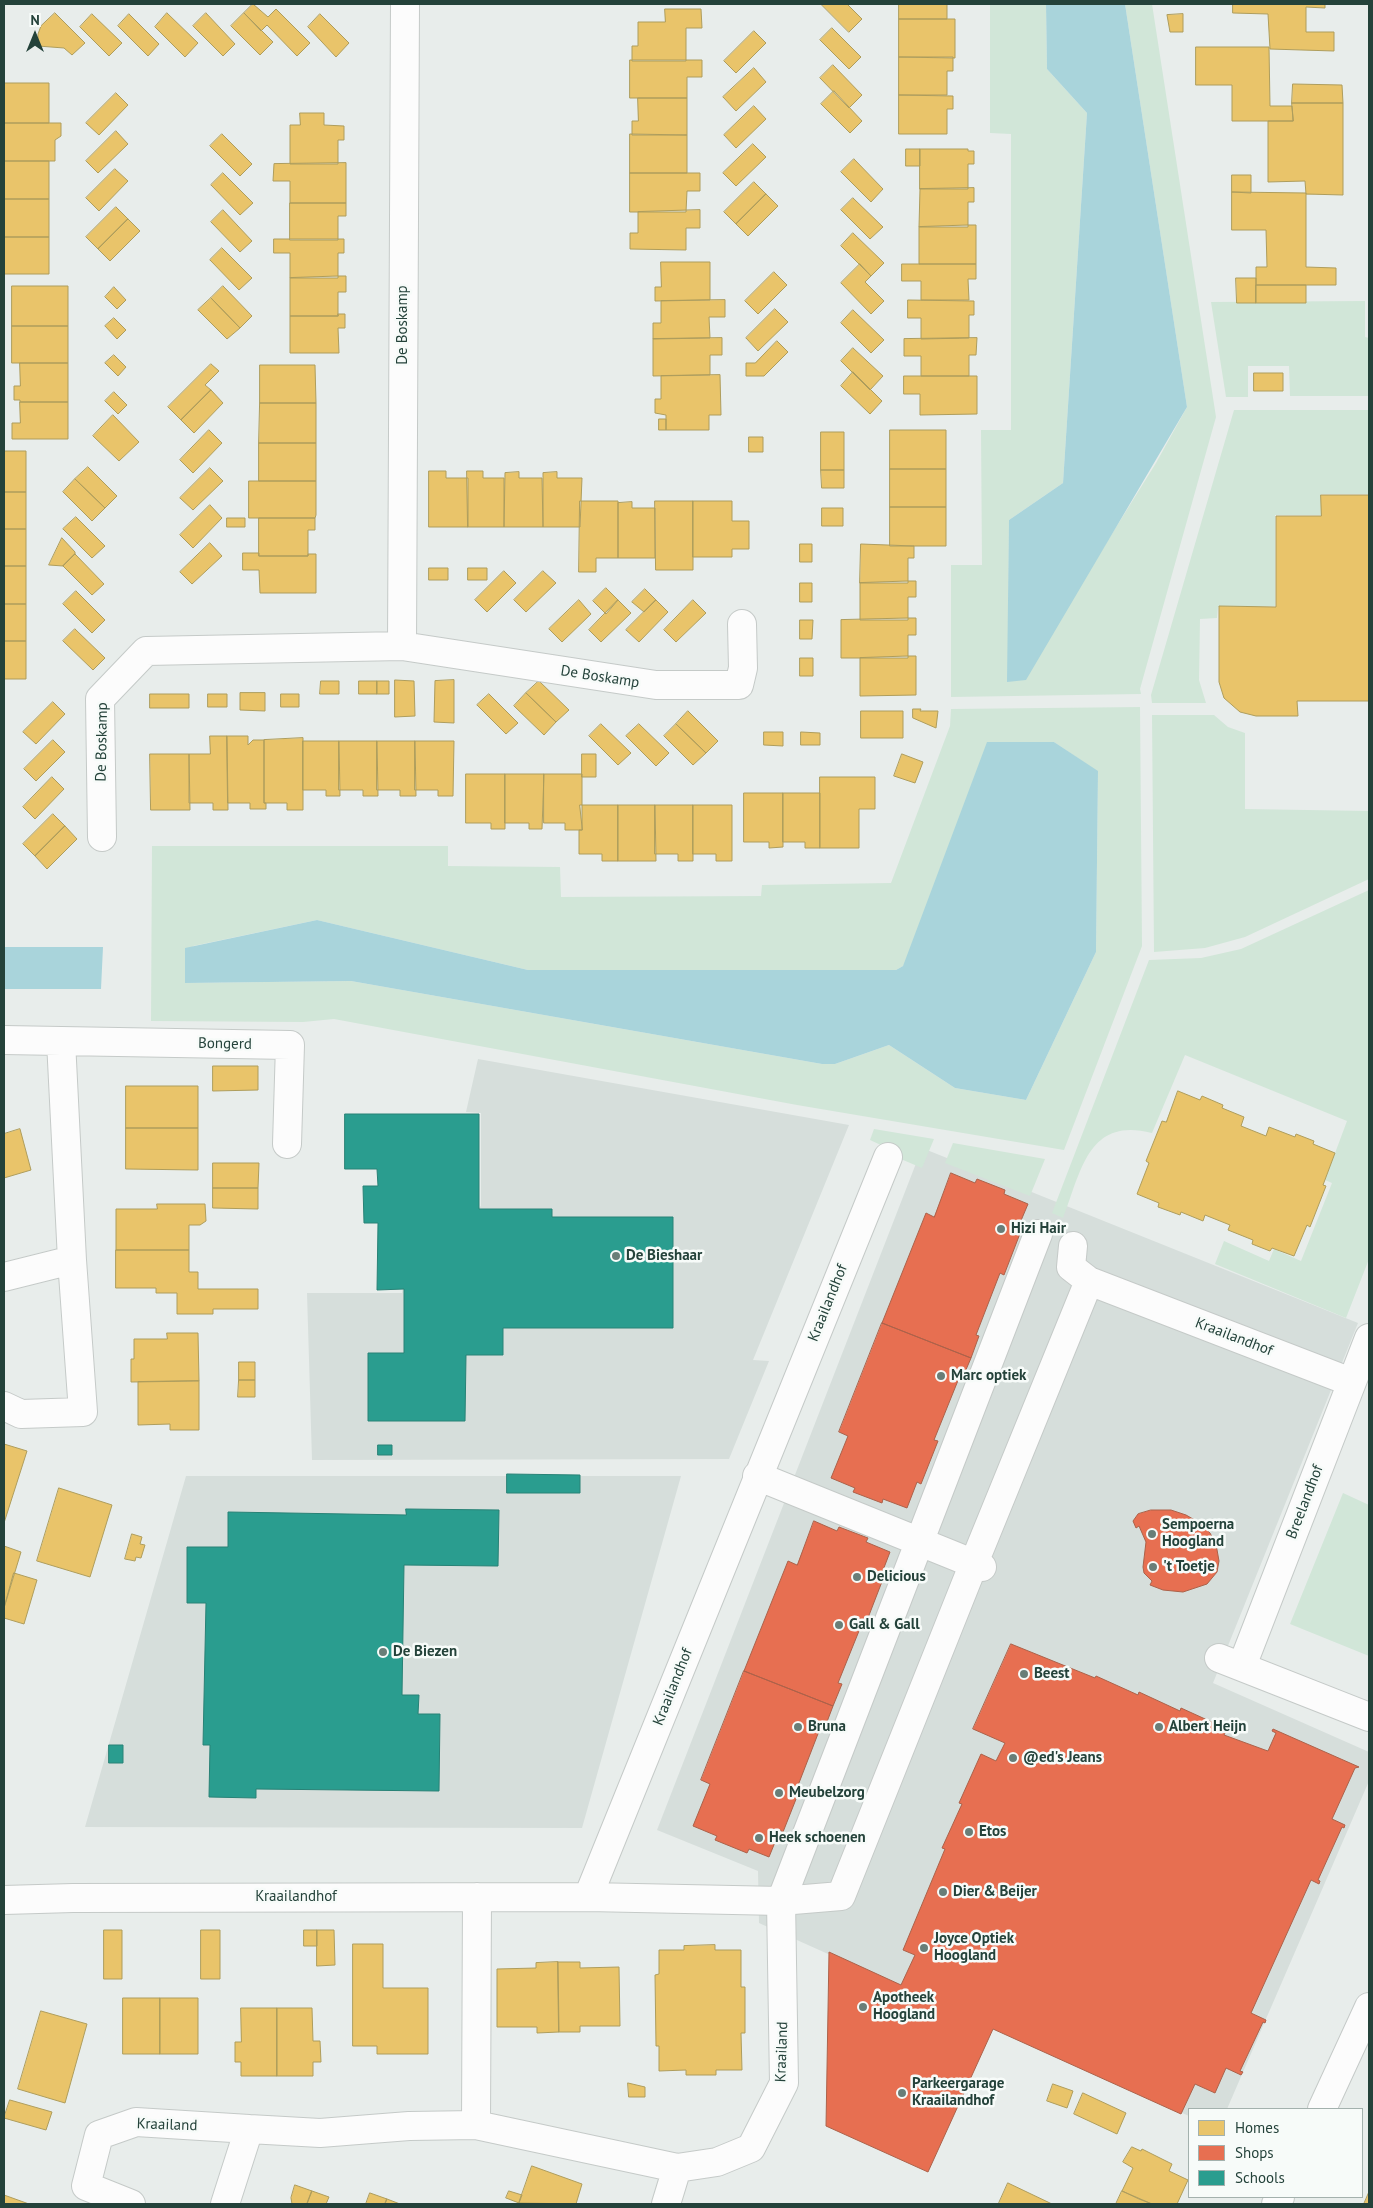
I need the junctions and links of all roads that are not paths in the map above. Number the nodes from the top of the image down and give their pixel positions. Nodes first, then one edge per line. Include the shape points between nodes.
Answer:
1 (405, 4) edge
2 (742, 624) dead end
3 (402, 646) junction
4 (102, 837) dead end
5 (4, 1040) edge
6 (61, 1041) junction
7 (287, 1144) dead end
8 (888, 1157) dead end
9 (1038, 1234) dead end
10 (1073, 1246) dead end
11 (72, 1260) junction
12 (4, 1277) edge
13 (1089, 1281) junction
14 (1369, 1338) edge
15 (1351, 1382) junction
16 (4, 1406) edge
17 (757, 1476) junction
18 (921, 1541) junction
19 (978, 1565) junction
20 (1369, 1717) edge
21 (477, 1897) junction
22 (588, 1897) junction
23 (4, 1900) edge
24 (781, 1901) junction
25 (1369, 2007) edge
26 (1322, 2108) edge
27 (476, 2125) junction
28 (249, 2129) junction
29 (677, 2168) junction
30 (131, 2204) edge
31 (225, 2204) edge
32 (666, 2204) edge

1 - 3 street, De Boskamp
2 - 3 street, De Boskamp via 743,668 739,685 656,685
3 - 4 street, De Boskamp via 146,651 100,699
5 - 6 street, Bongerd
6 - 7 street, Bongerd via 290,1045
6 - 11 street
8 - 17 street, Kraailandhof
9 - 18 street
10 - 13 street, Kraailandhof via 1071,1267
11 - 12 street
11 - 16 street via 83,1412 22,1414
13 - 15 street, Kraailandhof
13 - 19 street, Kraailandhof
14 - 15 street, Breelandhof
15 - 20 street, Breelandhof via 1230,1662
17 - 18 street
17 - 22 street, Kraailandhof
18 - 19 street
18 - 24 street
19 - 24 street, Kraailandhof via 841,1896
21 - 22 street, Kraailandhof
21 - 23 street, Kraailandhof
21 - 27 street
22 - 24 street, Kraailandhof
24 - 29 street, Kraailand via 784,2083 751,2148 717,2162
25 - 26 street
27 - 28 street, Kraailand via 320,2132
27 - 29 street, Kraailand
28 - 30 street, Kraailand via 136,2122 99,2135 86,2186
28 - 31 street
29 - 32 street

